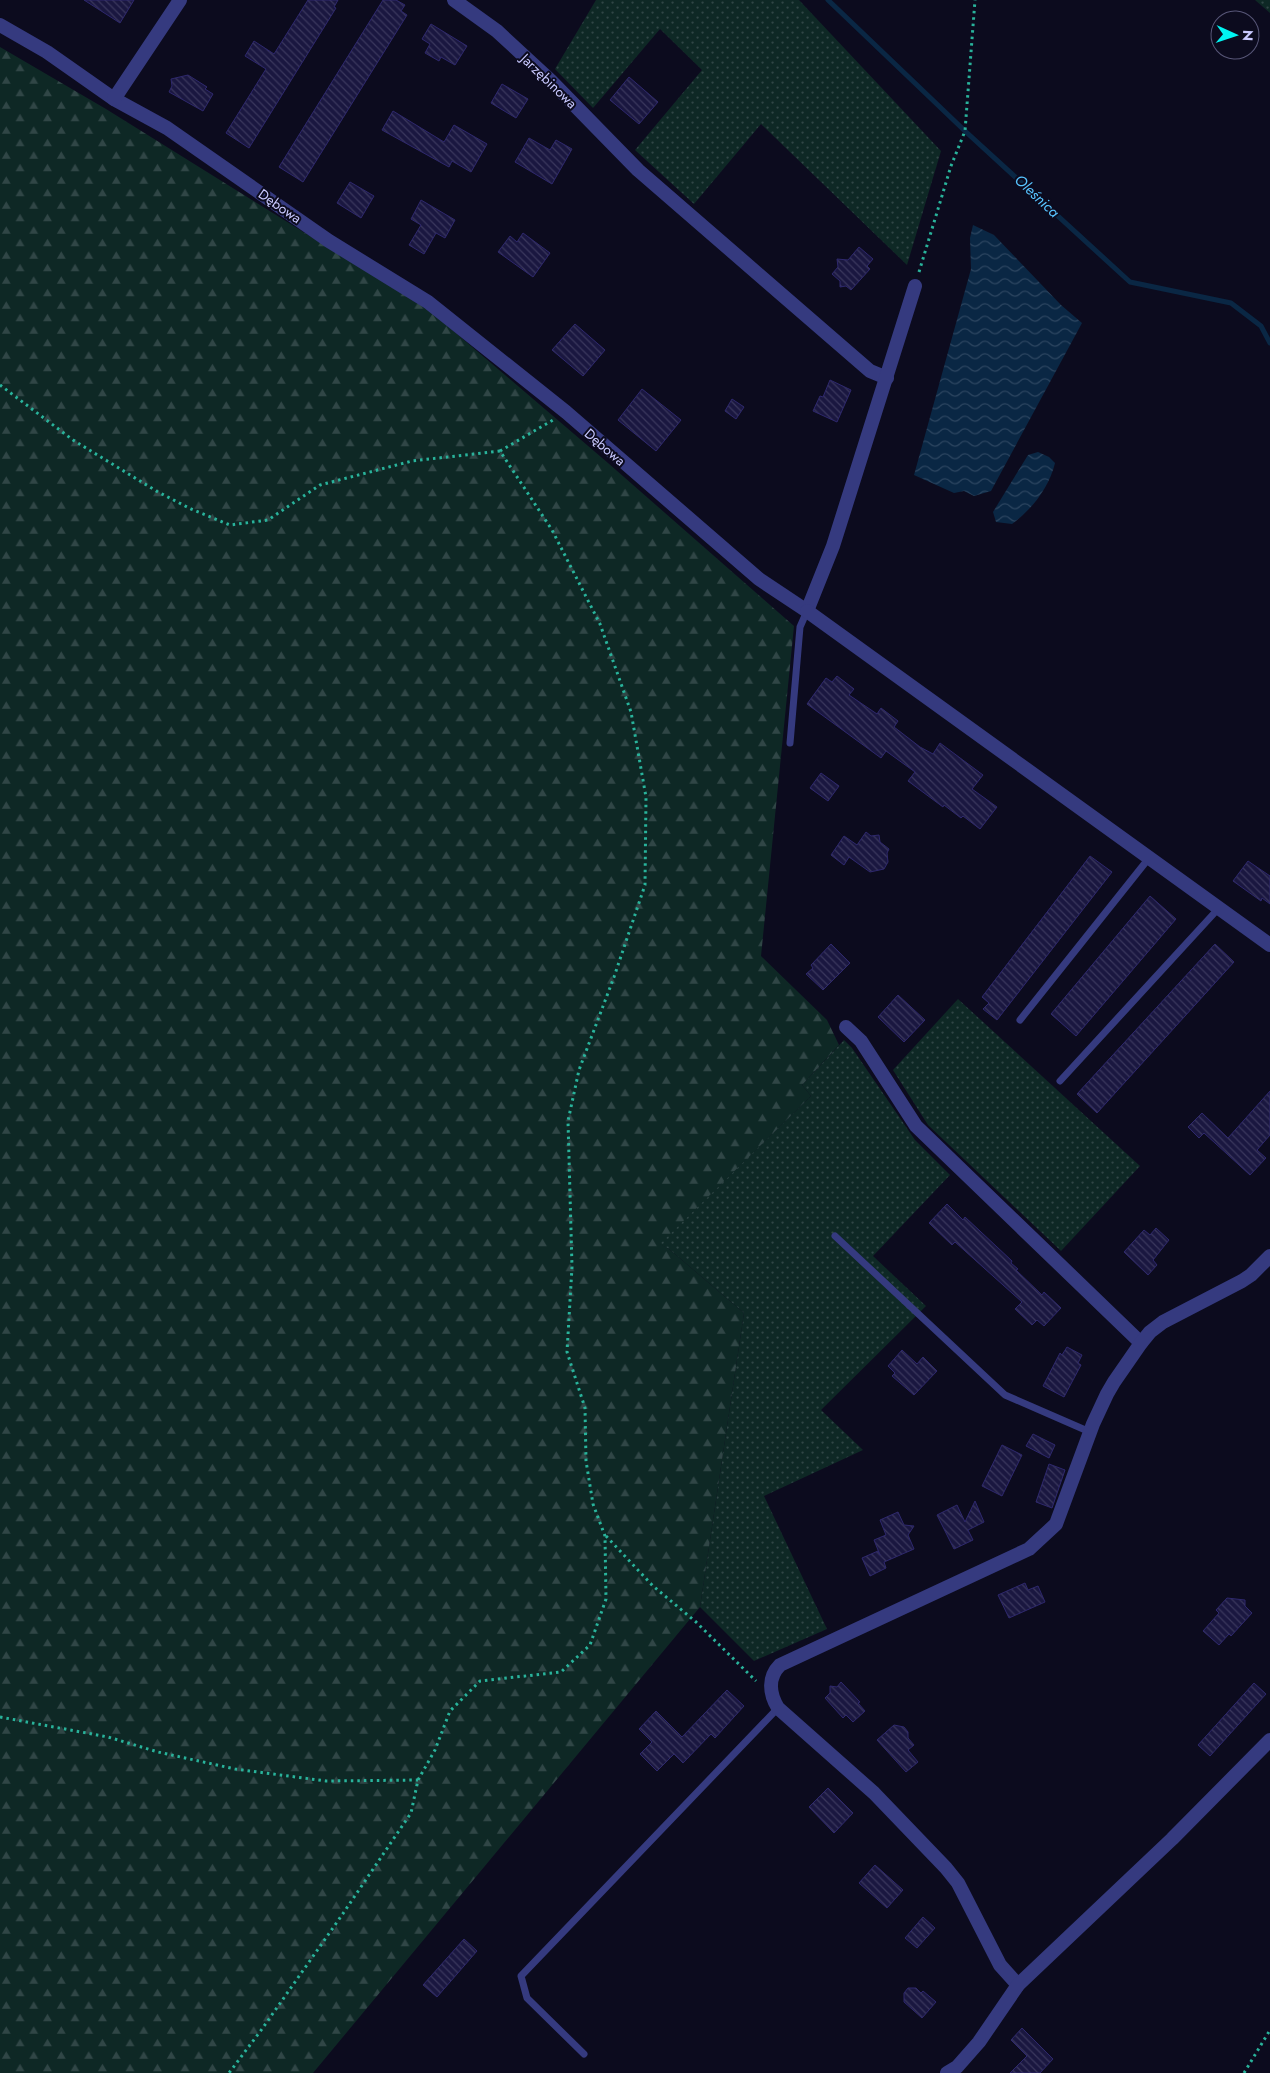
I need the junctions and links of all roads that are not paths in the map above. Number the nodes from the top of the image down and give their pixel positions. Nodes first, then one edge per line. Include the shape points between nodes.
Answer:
1 (180, 0) edge
2 (454, 0) edge
3 (0, 25) edge
4 (114, 99) junction
5 (915, 286) road end
6 (886, 378) junction
7 (806, 611) junction
8 (790, 743) dead end
9 (1148, 858) junction
10 (1218, 909) junction
11 (1270, 946) edge
12 (1020, 1020) dead end
13 (846, 1027) dead end
14 (1060, 1081) dead end
15 (836, 1236) dead end
16 (1270, 1256) edge
17 (1141, 1343) junction
18 (1090, 1432) junction
19 (778, 1708) junction
20 (1270, 1740) edge
21 (1018, 1985) junction
22 (584, 2054) dead end
23 (947, 2073) edge

1 - 4 street
2 - 6 street, Jarzębinowa via 497,31 638,170 870,371
3 - 4 street, Dębowa via 47,52
4 - 7 street, Dębowa via 167,128 329,241 428,302 566,412 759,579
5 - 6 street
6 - 7 street via 833,546
7 - 8 lane via 800,627
7 - 9 street, Dębowa
9 - 10 street, Dębowa
9 - 12 lane
10 - 11 street, Dębowa
10 - 14 lane
13 - 17 street via 861,1041 916,1126
15 - 18 lane via 1006,1395
16 - 17 street via 1242,1282 1163,1322
17 - 18 street via 1114,1382
18 - 19 street via 1056,1524 1029,1549 780,1665 771,1680
19 - 21 street via 874,1793 946,1868 958,1883 1000,1965
19 - 22 lane via 521,1976 528,1998
20 - 21 street
21 - 23 street via 979,2042 957,2067

